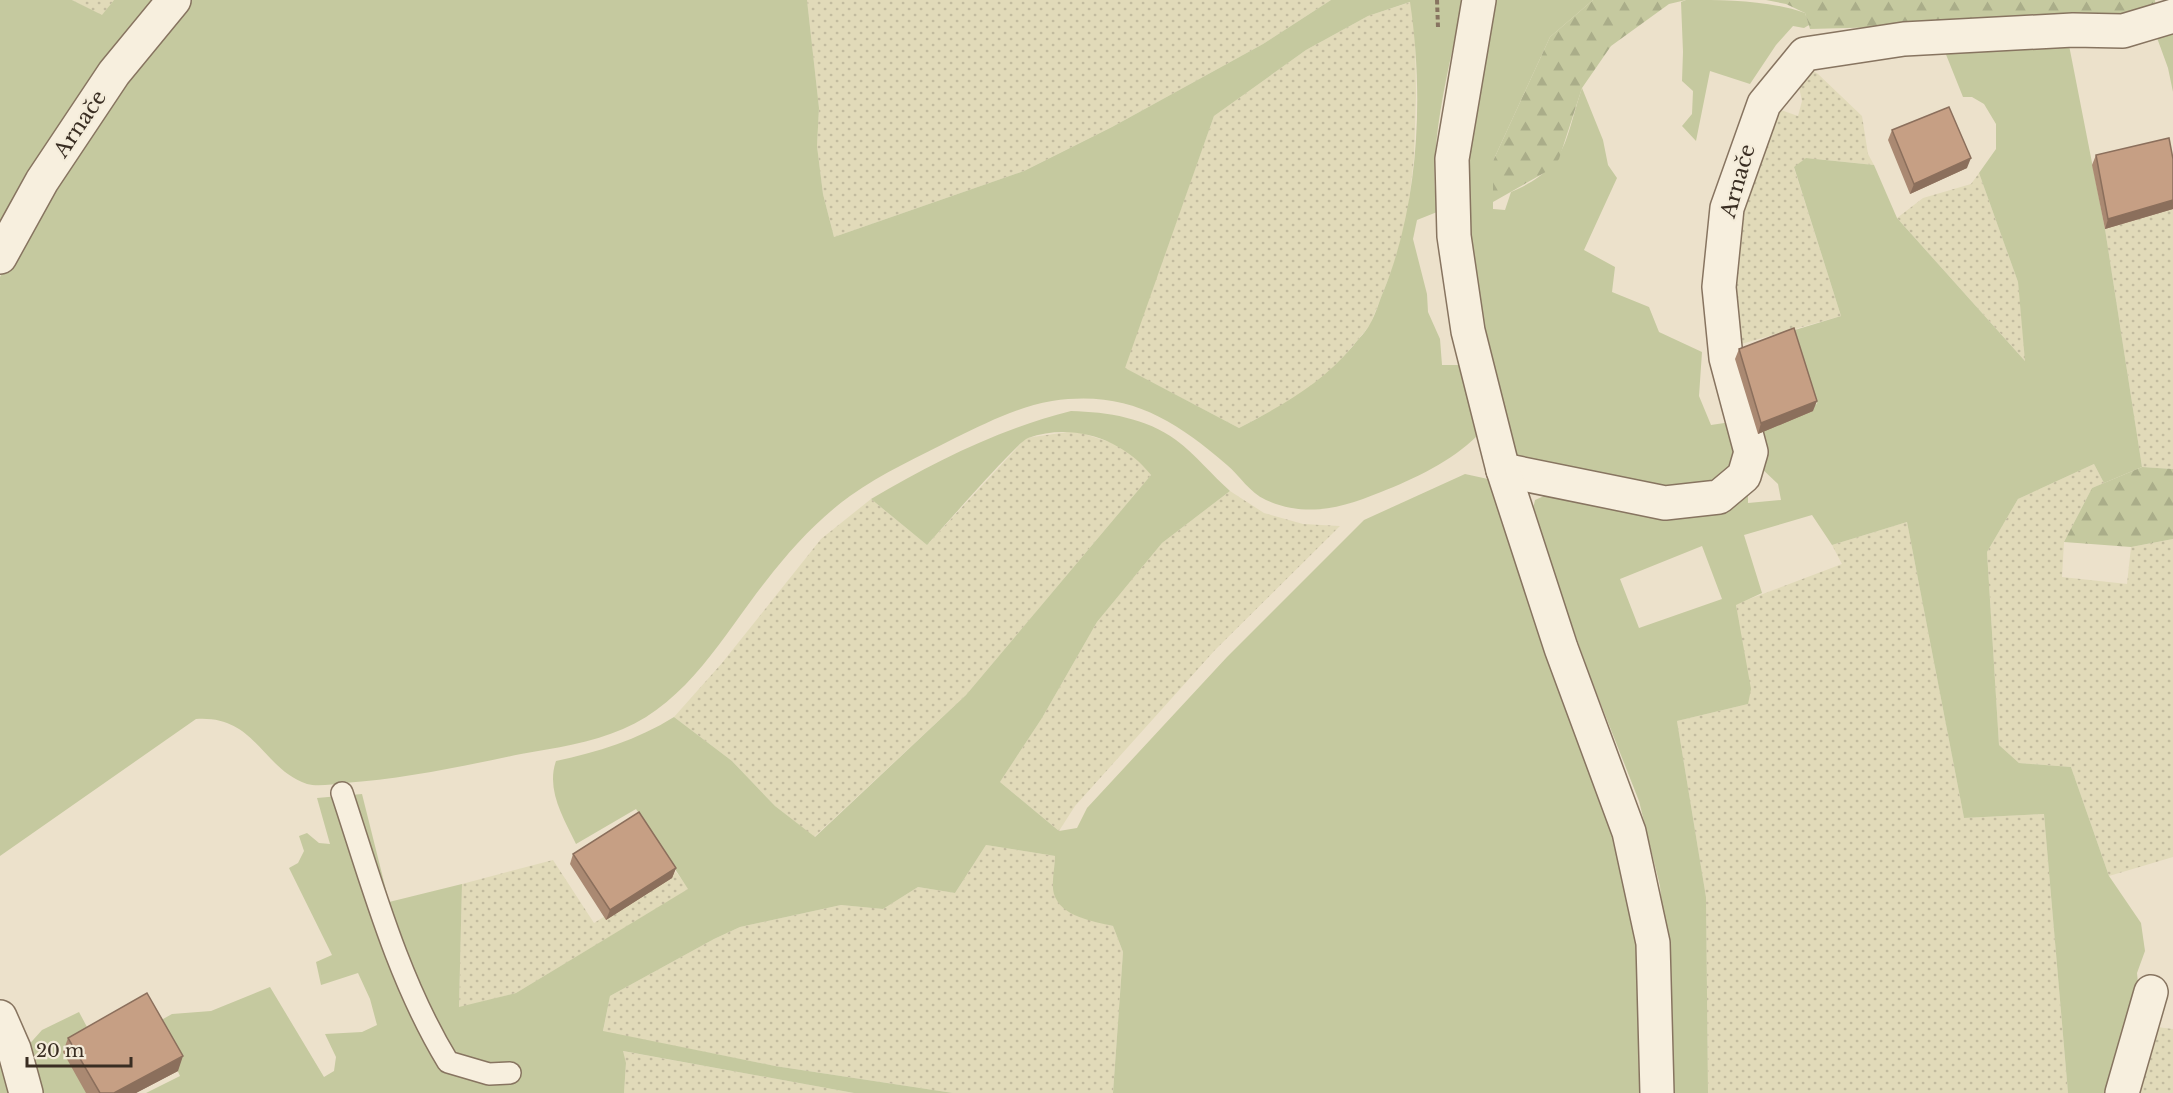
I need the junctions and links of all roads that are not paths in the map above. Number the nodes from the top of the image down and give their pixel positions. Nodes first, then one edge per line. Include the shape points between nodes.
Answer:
1 (174, 0) edge
2 (1479, 0) edge
3 (2173, 16) edge
4 (0, 257) edge
5 (1503, 470) junction
6 (342, 793) dead end
7 (2151, 992) dead end
8 (0, 1017) edge
9 (510, 1073) dead end
10 (26, 1093) edge
11 (1657, 1093) edge
12 (2122, 1093) edge

1 - 4 street, Arnače via 114,73 42,181
2 - 5 street via 1452,159 1454,236 1468,331
3 - 5 street, Arnače via 2123,31 1904,39 1805,54 1764,104 1727,208 1719,288 1726,358 1751,452 1743,476 1719,497 1665,503
5 - 11 street via 1561,648 1629,832 1653,943
6 - 9 lane via 383,916 426,1026 448,1062 489,1074
7 - 12 street
8 - 10 street

